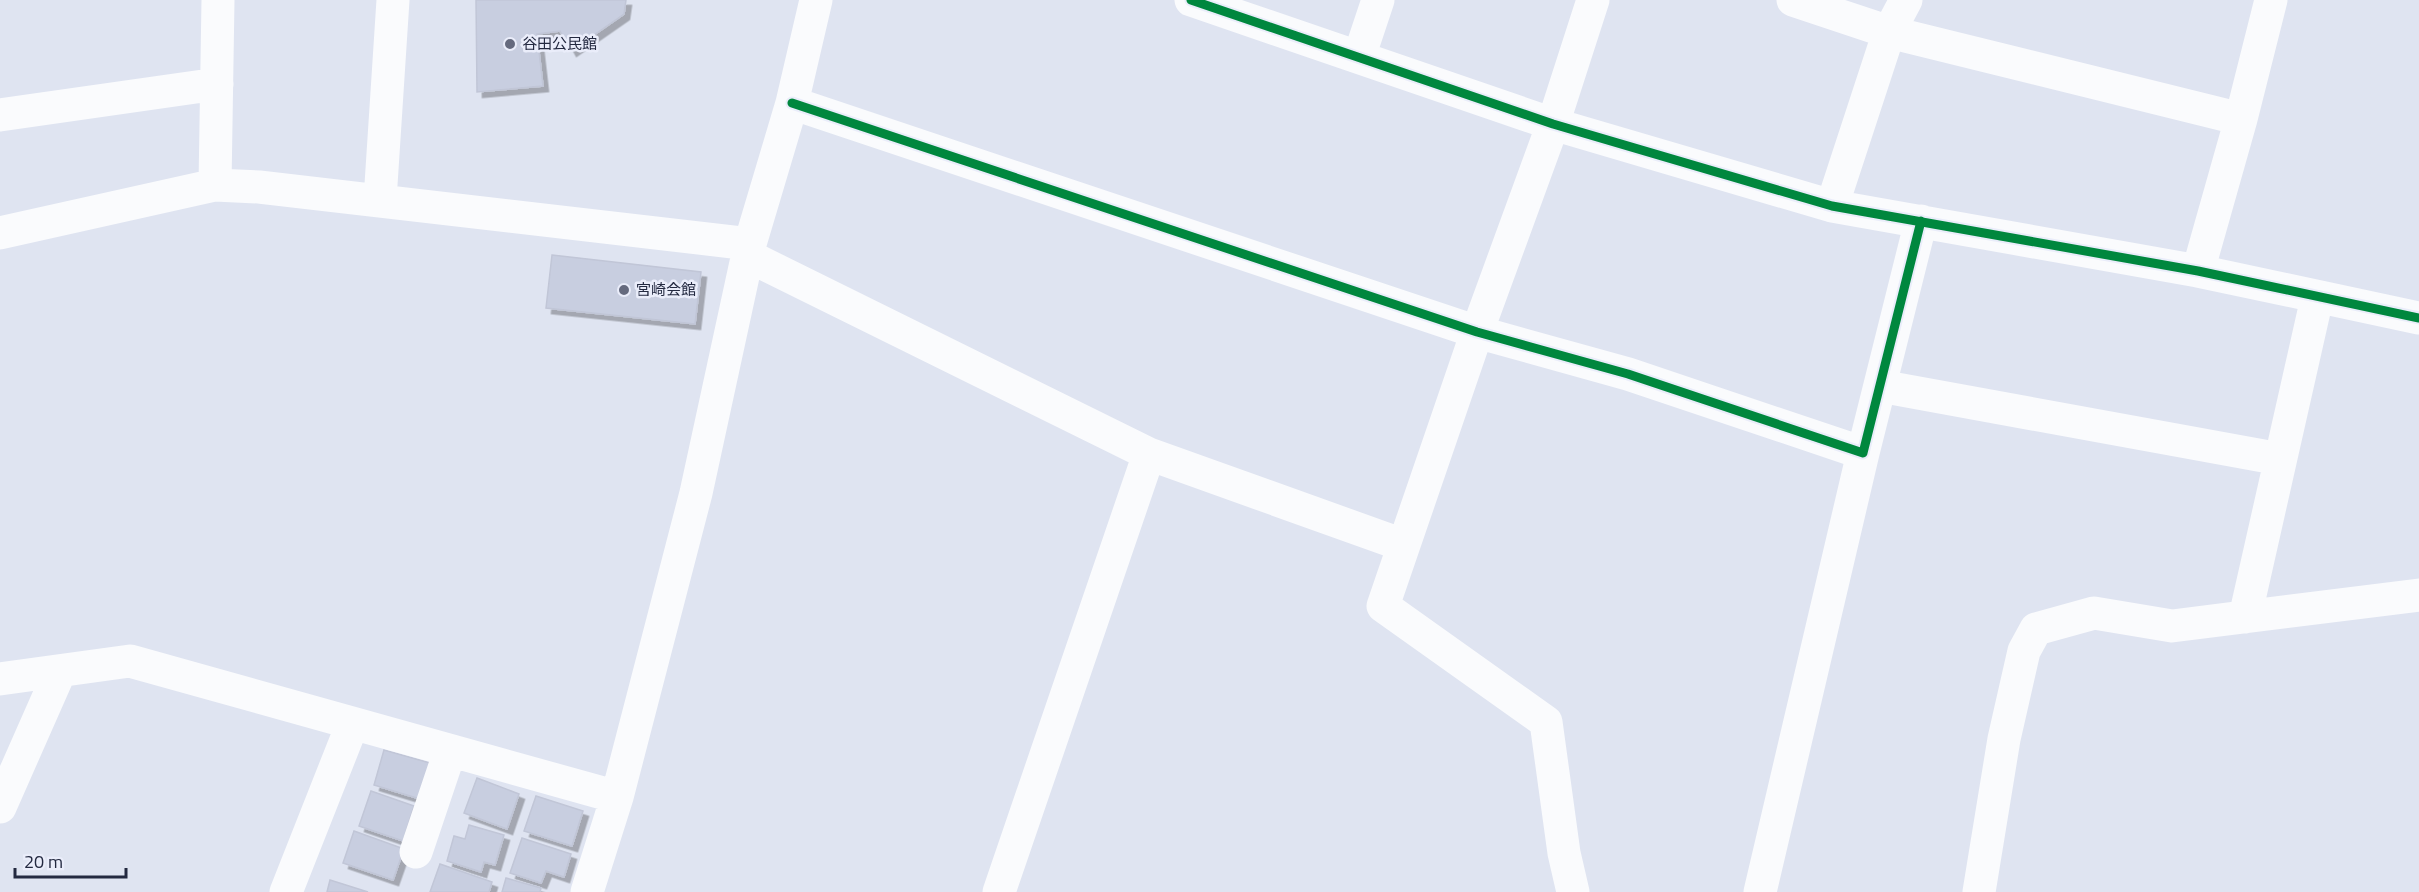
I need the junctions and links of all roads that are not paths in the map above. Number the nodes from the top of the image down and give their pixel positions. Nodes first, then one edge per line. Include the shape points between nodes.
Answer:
1 (218, 0) edge
2 (393, 0) edge
3 (816, 0) edge
4 (1378, 0) edge
5 (1593, 0) edge
6 (1792, 0) edge
7 (1906, 0) edge
8 (2271, 0) edge
9 (1202, 2) edge
10 (1889, 32) junction
11 (1359, 57) junction
12 (216, 84) junction
13 (792, 103) junction
14 (0, 115) edge
15 (2241, 119) junction
16 (1553, 124) junction
17 (215, 185) junction
18 (380, 200) junction
19 (1832, 206) junction
20 (1921, 221) junction
21 (0, 233) edge
22 (749, 250) junction
23 (2198, 271) junction
24 (2317, 298) junction
25 (2419, 318) edge
26 (1477, 332) junction
27 (1880, 386) junction
28 (1863, 453) junction
29 (1149, 454) junction
30 (2280, 459) junction
31 (1403, 545) junction
32 (2419, 595) edge
33 (2245, 617) junction
34 (60, 671) junction
35 (0, 679) edge
36 (352, 725) junction
37 (450, 751) junction
38 (616, 797) junction
39 (0, 807) edge
40 (416, 852) dead end
41 (286, 892) edge
42 (587, 892) edge
43 (999, 892) edge
44 (1573, 892) edge
45 (1760, 892) edge
46 (1979, 892) edge

1 - 12 street
2 - 18 street
3 - 13 street
4 - 11 street
5 - 16 street
6 - 10 street
7 - 10 street
8 - 15 street
9 - 11 street
10 - 15 street
10 - 19 street
11 - 16 street
12 - 14 street
12 - 17 street
13 - 22 street
13 - 26 street
15 - 23 street
16 - 19 street
16 - 26 street
17 - 18 street
17 - 21 street
18 - 22 street
19 - 20 street
20 - 23 street
20 - 27 street
22 - 29 street
22 - 38 street via 696,493
23 - 24 street
24 - 25 street
24 - 30 street
26 - 28 street via 1628,374
26 - 31 street
27 - 28 street
27 - 30 street
28 - 45 street
29 - 31 street
29 - 43 street
30 - 33 street
31 - 44 street via 1383,606 1546,722
32 - 33 street
33 - 46 street via 2172,626 2094,614 2036,630 2024,651 2004,739
34 - 35 street
34 - 36 street via 130,661
34 - 39 street
36 - 37 street
36 - 41 street
37 - 38 street
37 - 40 street
38 - 42 street

